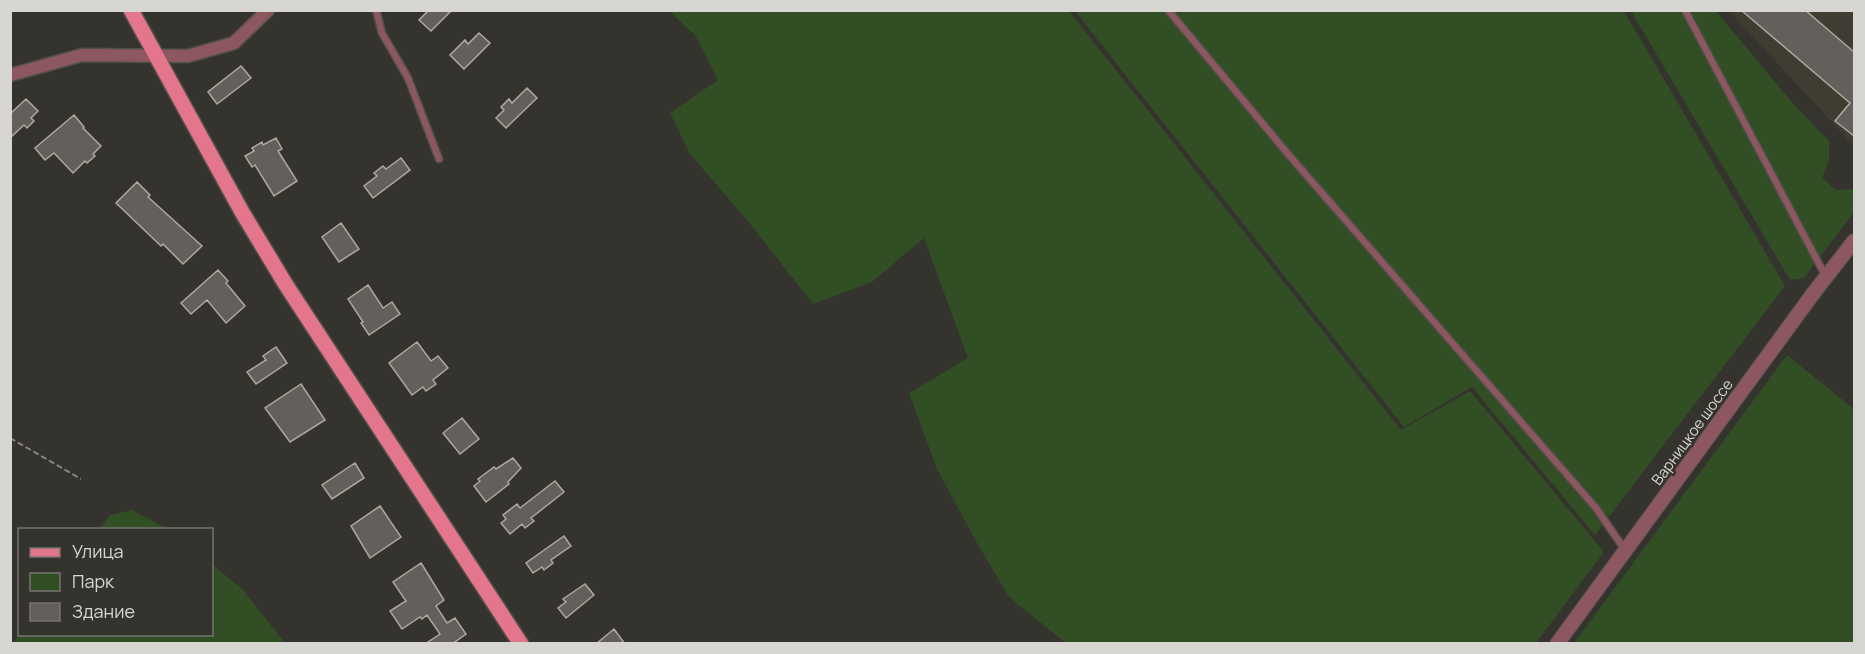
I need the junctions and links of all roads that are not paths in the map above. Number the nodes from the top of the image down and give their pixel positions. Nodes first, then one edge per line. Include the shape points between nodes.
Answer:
1 (130, 10) edge
2 (268, 10) edge
3 (376, 10) edge
4 (1168, 10) edge
5 (1685, 10) edge
6 (156, 57) junction
7 (10, 75) edge
8 (439, 159) dead end
9 (1854, 241) edge
10 (1826, 277) junction
11 (1625, 550) junction
12 (521, 644) edge
13 (1557, 644) edge

1 - 6 main road
2 - 6 street via 234,43 188,56
3 - 8 lane via 382,33 408,78
4 - 11 lane via 1596,508
5 - 10 lane
6 - 7 street via 82,55
6 - 12 main road via 286,285
9 - 10 street, Варницкое шоссе
10 - 11 street, Варницкое шоссе
11 - 13 street, Варницкое шоссе

